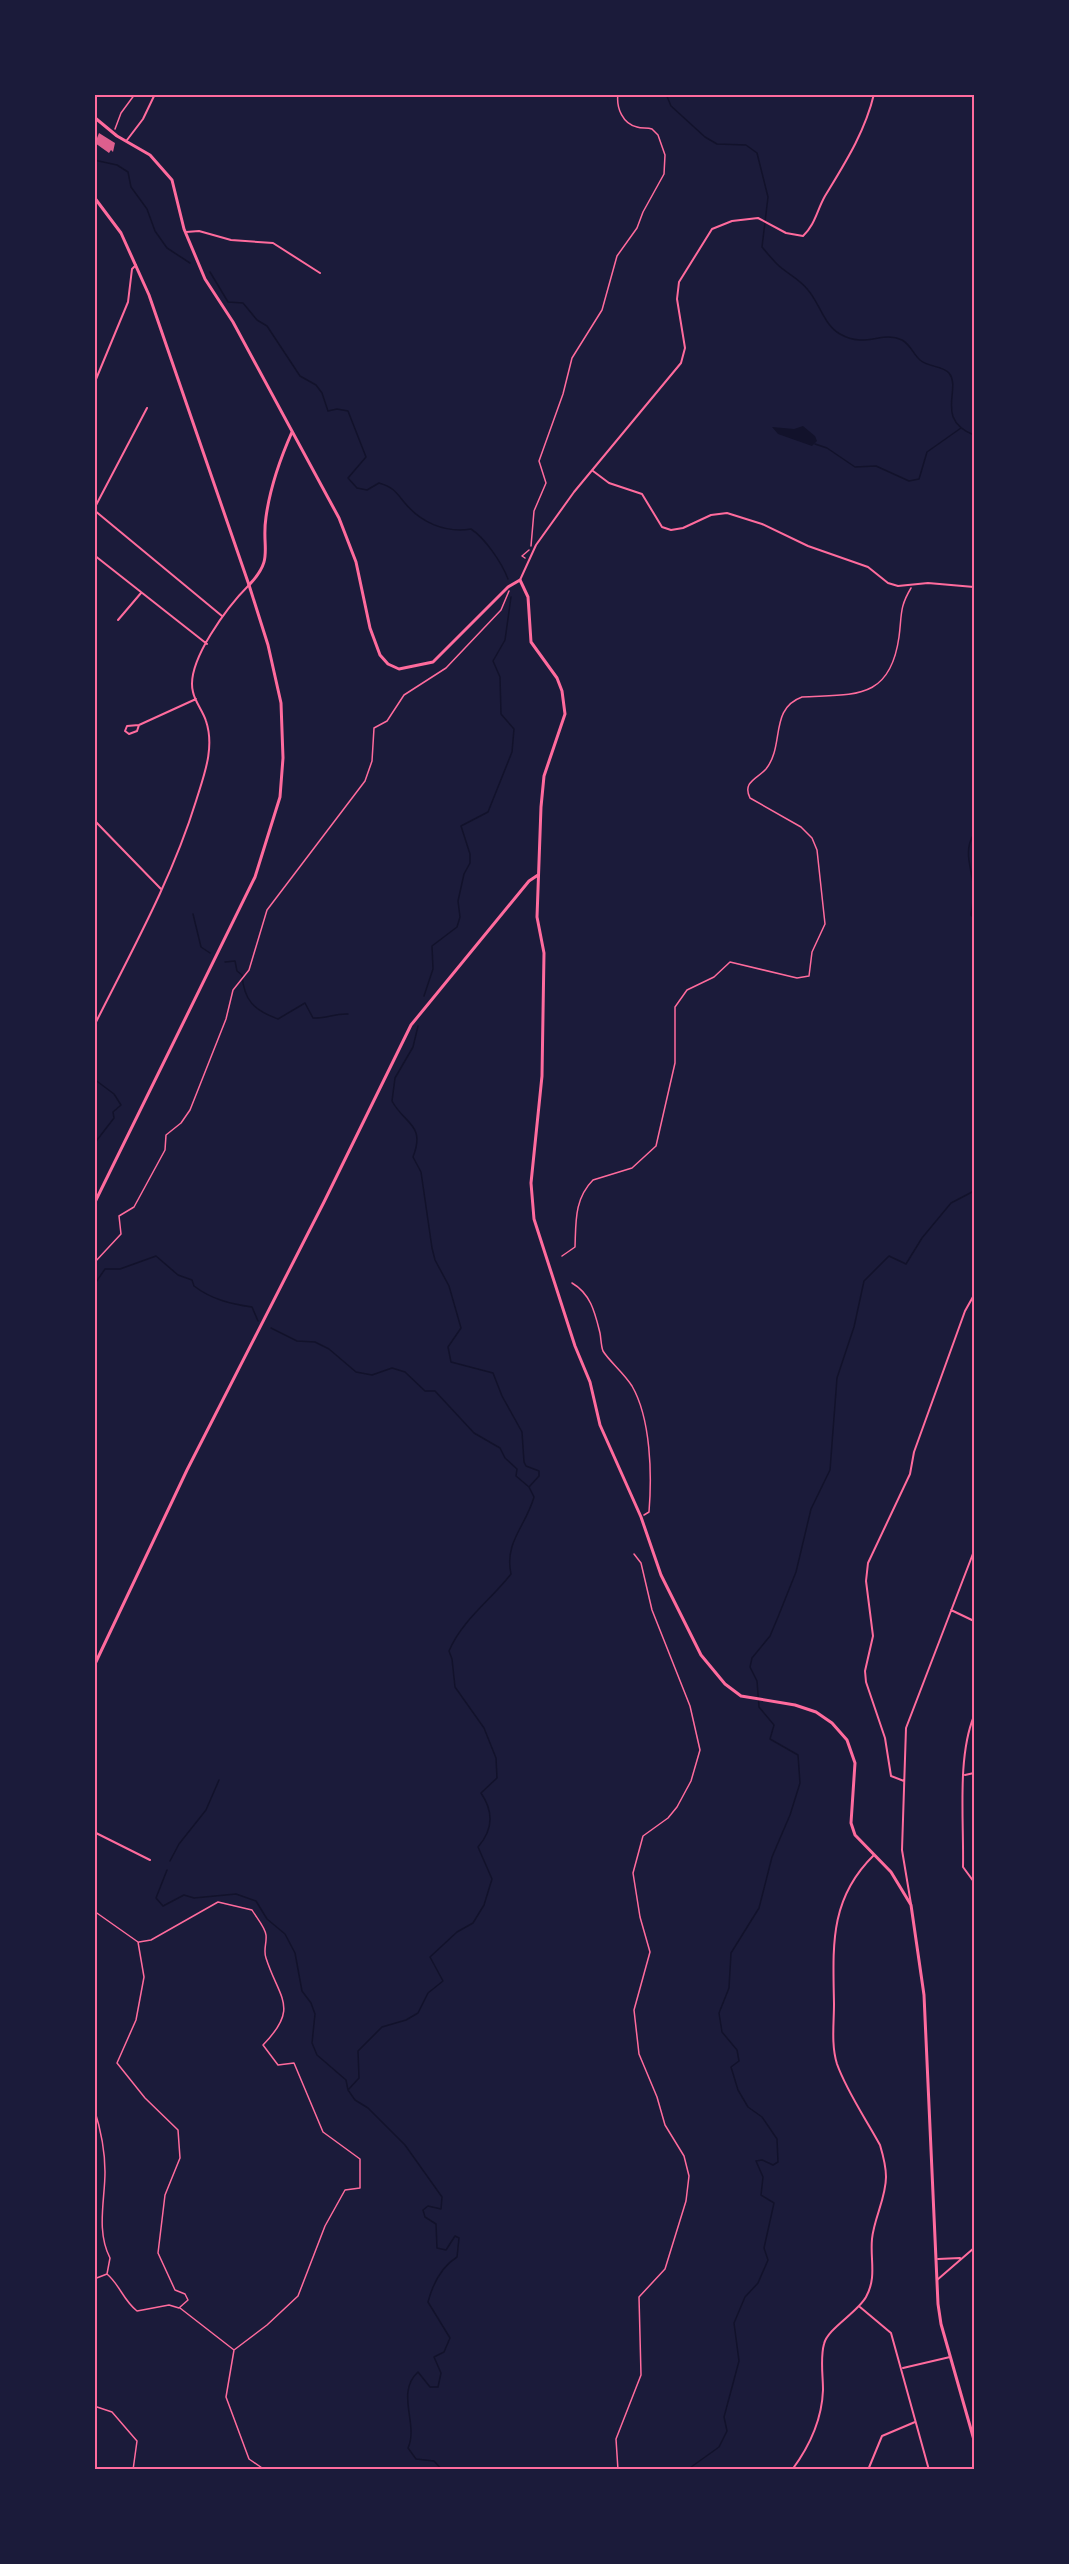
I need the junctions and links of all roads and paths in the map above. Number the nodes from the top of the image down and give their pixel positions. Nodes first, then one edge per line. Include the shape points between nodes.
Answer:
1 (135, 94) edge
2 (155, 94) edge
3 (618, 94) edge
4 (874, 94) edge
5 (94, 117) edge
6 (113, 133) junction
7 (126, 141) junction
8 (94, 197) edge
9 (185, 232) junction
10 (136, 265) junction
11 (320, 273) dead end
12 (94, 384) edge
13 (147, 408) dead end
14 (292, 432) junction
15 (593, 471) junction
16 (94, 510) edge
17 (94, 555) edge
18 (528, 560) junction
19 (520, 580) junction
20 (249, 585) junction
21 (912, 586) junction
22 (975, 586) edge
23 (509, 587) junction
24 (141, 593) junction
25 (222, 616) junction
26 (118, 620) dead end
27 (207, 644) junction
28 (196, 699) junction
29 (139, 725) junction
30 (94, 820) edge
31 (538, 875) junction
32 (161, 890) junction
33 (94, 1026) edge
34 (94, 1204) edge
35 (561, 1256) dead end
36 (94, 1263) edge
37 (572, 1283) dead end
38 (975, 1294) edge
39 (641, 1517) junction
40 (975, 1551) edge
41 (634, 1554) dead end
42 (951, 1610) junction
43 (975, 1621) edge
44 (94, 1666) edge
45 (975, 1716) edge
46 (975, 1773) edge
47 (965, 1775) junction
48 (904, 1781) junction
49 (94, 1832) edge
50 (874, 1855) junction
51 (150, 1860) dead end
52 (975, 1882) edge
53 (911, 1905) junction
54 (94, 1911) edge
55 (138, 1942) junction
56 (94, 2108) edge
57 (975, 2248) edge
58 (960, 2258) junction
59 (938, 2259) junction
60 (107, 2274) junction
61 (94, 2279) edge
62 (938, 2280) junction
63 (860, 2307) junction
64 (179, 2308) junction
65 (234, 2350) junction
66 (950, 2357) junction
67 (902, 2368) junction
68 (94, 2406) edge
69 (915, 2422) junction
70 (975, 2440) edge
71 (133, 2469) edge
72 (265, 2469) edge
73 (618, 2469) edge
74 (793, 2469) edge
75 (868, 2469) edge
76 (929, 2469) edge

1 - 6 path
2 - 7 street
3 - 18 path via 620,112 628,123 652,129 658,135 666,165 637,228 617,256 602,310 569,368 539,460 546,483 534,511 531,548 522,556
4 - 15 street via 863,131 824,198 811,229 803,236 786,233 764,221 732,221 712,229 680,282 677,299 685,348 681,363
5 - 6 street
6 - 7 street
7 - 9 street via 155,160 172,180
8 - 10 street via 122,233
9 - 11 street via 273,243
9 - 14 street via 206,279
10 - 12 street via 132,268 128,302
10 - 20 street
13 - 16 street
14 - 20 street via 266,518 264,566
14 - 23 street via 348,542 373,636 388,664 399,669 433,662
15 - 18 street via 567,501
15 - 21 street via 609,483 642,494 662,527 683,528 711,515 727,513 868,567 888,583
16 - 25 street
17 - 24 street
18 - 19 street
19 - 23 street
19 - 31 street via 528,597 531,642 557,678 564,703 563,724 544,776
20 - 25 street
20 - 34 street via 281,703 280,797 255,877
21 - 22 street
21 - 35 path via 901,604 899,636 884,680 868,691 802,697 786,705 771,760 746,791 750,798 801,827 817,850 825,924 812,952 809,976 797,978 730,962 714,977 687,990 674,1015 675,1063 656,1146 632,1168 588,1185 577,1208 575,1247
23 - 36 path via 501,610 446,668 404,695 387,721 374,728 372,761 365,781 267,910 249,970 234,990 190,1110 166,1135 165,1150 134,1206 119,1216 122,1234
24 - 26 street
24 - 27 street
25 - 27 street
27 - 28 street via 193,679
28 - 29 street
28 - 32 street via 207,722 210,749 193,812
29 - 29 street via 127,726 125,731 137,731
30 - 32 street
31 - 39 street via 537,917 544,953 542,1076 531,1204 590,1382 600,1425
31 - 44 street via 411,1025 187,1470
32 - 33 street
37 - 39 path via 583,1290 595,1312 603,1351 620,1367 640,1405 652,1473 649,1512
38 - 48 street via 965,1311 914,1452 910,1474 868,1563 866,1581 873,1636 866,1682 885,1738 888,1770 891,1776
39 - 50 street via 661,1575 701,1655 734,1692 753,1700 816,1712 847,1740 855,1763 850,1823 855,1835
40 - 42 street
41 - 73 path via 641,1563 662,1641 690,1706 700,1750 691,1781 677,1808 643,1836 633,1874 650,1952 634,2010 639,2054 689,2176 687,2201 665,2269 639,2297 641,2375 616,2439
42 - 43 street
42 - 48 street via 906,1728
45 - 47 street via 968,1731
46 - 47 street
47 - 52 street via 963,1867
48 - 53 street via 902,1850
49 - 51 street
50 - 53 street via 891,1872
50 - 63 street via 848,1890 839,1911 833,1947 837,2062 880,2145 886,2177 872,2240 874,2271
53 - 59 street via 924,1995
54 - 55 path
55 - 64 path via 144,1977 136,2020 117,2063 178,2130 180,2158 165,2195 158,2253 175,2290 188,2300
55 - 65 path via 151,1940 218,1902 252,1910 266,1933 265,1954 284,1996 281,2026 262,2045 278,2065 294,2064 323,2132 360,2159 360,2188 345,2190 325,2226 298,2296
56 - 60 path via 105,2170 101,2196 106,2250 111,2258
57 - 58 street
58 - 59 street
58 - 62 street
59 - 62 street
60 - 61 path
60 - 64 path via 117,2282 125,2301 137,2311 168,2305
62 - 66 street via 941,2324
63 - 67 street via 891,2333
63 - 74 street via 824,2342 820,2415
64 - 65 path
65 - 72 path via 226,2397 249,2459
66 - 67 street
66 - 70 street
67 - 69 street
68 - 71 path via 112,2412 137,2441
69 - 75 street via 882,2436
69 - 76 street

